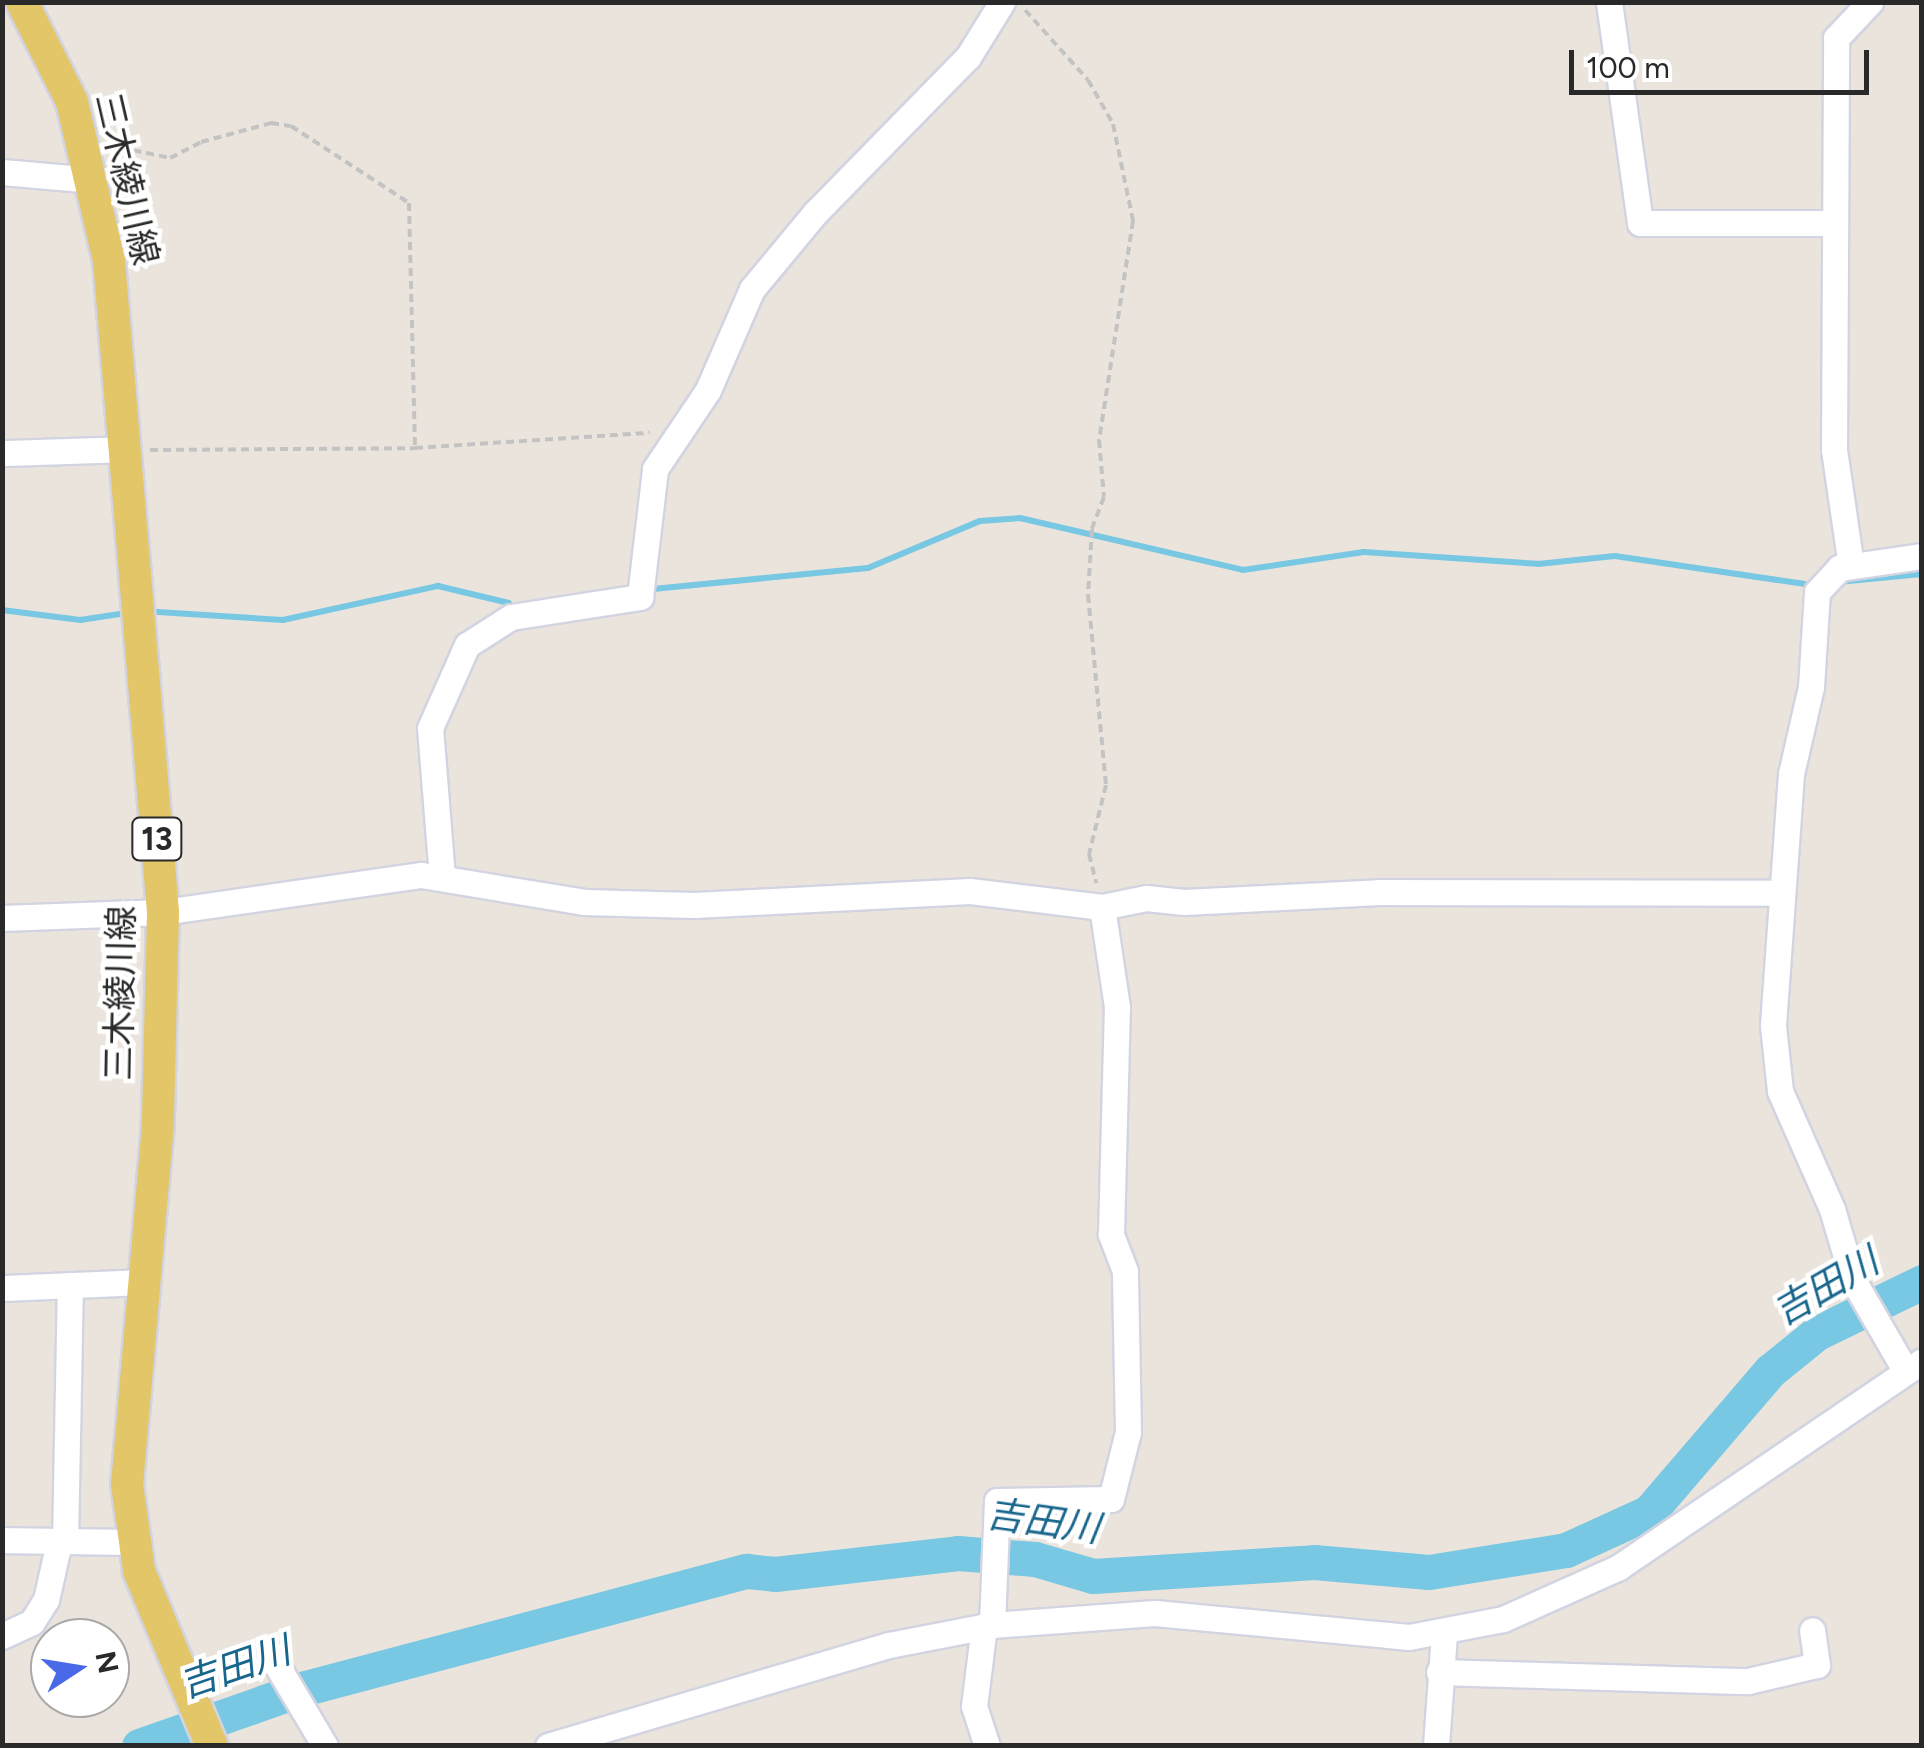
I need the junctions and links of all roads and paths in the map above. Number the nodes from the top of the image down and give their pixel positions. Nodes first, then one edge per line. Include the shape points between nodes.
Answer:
1 (22, 2) edge
2 (1002, 2) edge
3 (1018, 2) edge
4 (1609, 2) edge
5 (1870, 2) edge
6 (84, 140) junction
7 (2, 172) edge
8 (94, 180) junction
9 (1833, 224) junction
10 (675, 431) junction
11 (415, 448) junction
12 (126, 449) junction
13 (2, 453) edge
14 (1922, 556) edge
15 (1851, 566) junction
16 (442, 877) junction
17 (1780, 894) junction
18 (1102, 907) junction
19 (163, 912) junction
20 (2, 918) edge
21 (143, 1282) junction
22 (70, 1286) junction
23 (2, 1288) edge
24 (1908, 1360) edge
25 (2, 1540) edge
26 (62, 1542) junction
27 (133, 1542) junction
28 (988, 1626) junction
29 (1812, 1630) dead end
30 (1444, 1635) junction
31 (2, 1636) edge
32 (274, 1659) dead end
33 (1439, 1672) junction
34 (319, 1736) edge
35 (212, 1746) edge
36 (548, 1746) edge
37 (987, 1746) edge
38 (1436, 1746) edge

1 - 6 main road, 三木綾川線 / 13
2 - 10 street via 968,57 816,212 752,288 708,390
3 - 18 path via 1088,80 1112,124 1129,184 1131,264 1110,356 1100,440 1104,497 1092,529 1088,595 1106,785 1089,854
4 - 9 street via 1640,222
5 - 9 street via 1836,38
6 - 8 main road, 三木綾川線 / 13
6 - 11 path via 170,158 271,123 291,126 409,203
7 - 8 street
8 - 12 main road, 三木綾川線 / 13 via 110,261
9 - 15 street via 1834,449
10 - 11 path
10 - 16 street via 655,469 640,597 511,616 467,644 430,728
11 - 12 path
12 - 13 street
12 - 19 main road, 三木綾川線 / 13
14 - 15 street
15 - 17 street via 1828,574 1817,592 1816,652 1791,774
16 - 18 street via 584,902 694,905 970,890
16 - 19 street via 367,879
17 - 18 street via 1379,892 1146,898
17 - 24 street via 1775,1069 1832,1208 1853,1280
18 - 28 street via 1117,1007 1111,1234 1125,1271 1131,1365 1122,1474 1111,1499 997,1501
19 - 20 street
19 - 21 main road, 三木綾川線 / 13 via 158,1124
21 - 22 street
21 - 27 main road, 三木綾川線 / 13 via 127,1444
22 - 23 street
22 - 26 street
24 - 30 street via 1620,1567 1552,1600
25 - 26 street
26 - 27 street
26 - 31 street via 46,1600 32,1622
27 - 35 main road, 三木綾川線 / 13 via 163,1641
28 - 30 street via 1155,1613 1332,1634
28 - 36 street via 889,1644
28 - 37 street via 974,1706
29 - 33 street via 1816,1664 1748,1681
30 - 33 street
32 - 34 street
33 - 38 street

